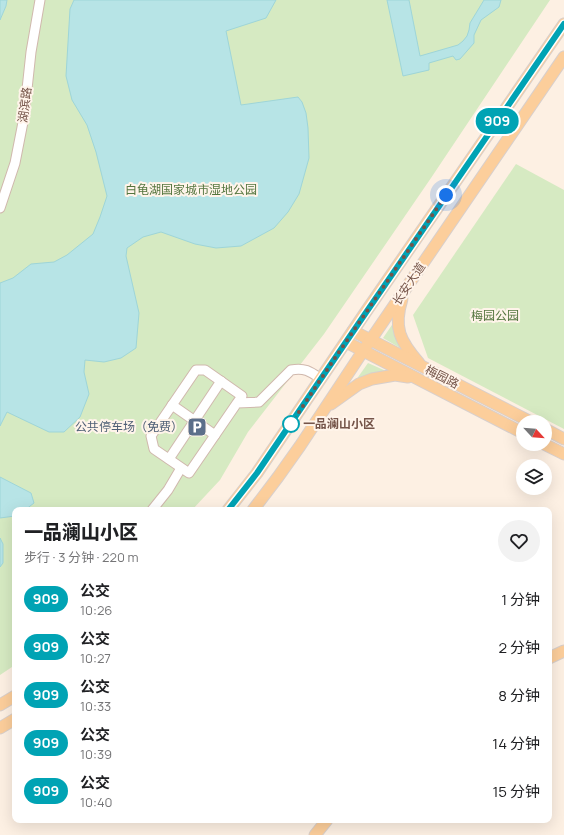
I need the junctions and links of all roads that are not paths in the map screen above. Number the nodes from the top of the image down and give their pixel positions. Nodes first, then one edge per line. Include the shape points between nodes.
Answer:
1 (40, 0) edge
2 (564, 24) edge
3 (564, 57) edge
4 (0, 208) edge
5 (406, 289) junction
6 (353, 331) junction
7 (370, 340) junction
8 (346, 342) junction
9 (363, 351) junction
10 (424, 368) junction
11 (321, 379) junction
12 (419, 379) junction
13 (221, 381) junction
14 (237, 403) junction
15 (172, 405) junction
16 (326, 408) junction
17 (517, 415) edge
18 (195, 421) junction
19 (516, 429) edge
20 (552, 434) edge
21 (215, 435) junction
22 (564, 440) edge
23 (552, 448) edge
24 (564, 454) edge
25 (169, 459) junction
26 (181, 468) junction
27 (154, 507) edge
28 (230, 507) edge
29 (255, 507) edge
30 (564, 651) edge
31 (552, 657) edge
32 (12, 698) edge
33 (0, 705) edge
34 (12, 721) edge
35 (0, 728) edge
36 (325, 823) edge
37 (315, 835) edge

1 - 4 street, 湖滨路 via 24,117 15,163
2 - 6 main road, 长安大道
3 - 5 main road, 长安大道
5 - 7 main road, 长安大道
5 - 10 main road via 398,316 399,331 407,348
6 - 7 main road, 梅园路
6 - 8 main road, 长安大道
7 - 9 main road, 长安大道
7 - 10 main road, 梅园路
8 - 9 main road, 梅园路
8 - 11 main road, 长安大道
9 - 12 main road, 梅园路
9 - 16 main road, 长安大道
10 - 17 main road, 梅园路
11 - 14 street via 307,370 291,370 259,402
11 - 28 main road, 长安大道 via 257,473
12 - 16 main road via 395,375 372,379 359,384
12 - 19 main road, 梅园路
13 - 14 street via 242,396
13 - 15 street via 205,370 196,370
13 - 18 street
14 - 21 street
15 - 18 street
15 - 25 street via 151,436 154,449
16 - 29 main road, 长安大道
18 - 21 street
18 - 25 street
20 - 22 main road
21 - 26 street via 189,473
23 - 24 main road
25 - 26 street
26 - 27 street
30 - 31 main road
32 - 33 main road
34 - 35 main road
36 - 37 main road

